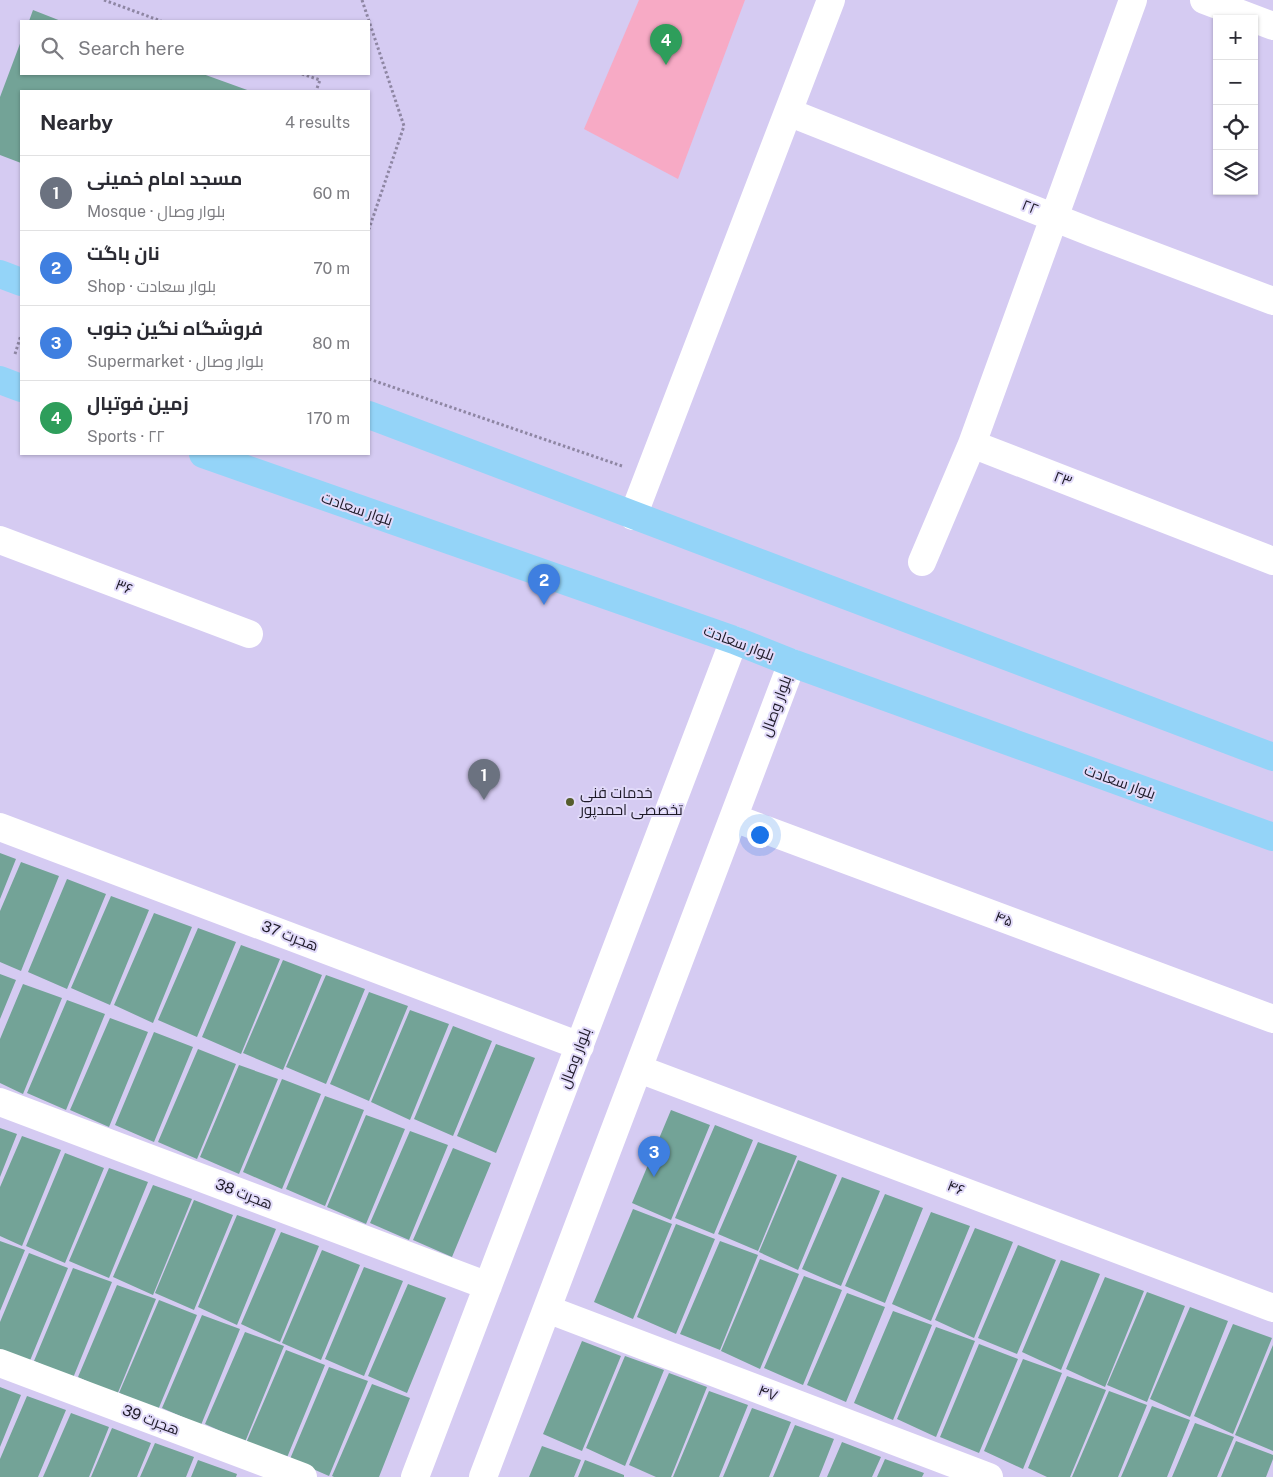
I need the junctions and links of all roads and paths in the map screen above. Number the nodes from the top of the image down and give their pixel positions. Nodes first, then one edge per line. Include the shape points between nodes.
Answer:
1 (104, 0) edge
2 (362, 0) edge
3 (831, 0) edge
4 (1132, 0) edge
5 (1204, 0) edge
6 (158, 20) edge
7 (369, 20) edge
8 (370, 24) edge
9 (1273, 26) edge
10 (305, 75) edge
11 (316, 90) edge
12 (788, 112) junction
13 (1055, 217) junction
14 (370, 227) edge
15 (0, 274) edge
16 (20, 282) edge
17 (1273, 301) edge
18 (370, 379) edge
19 (0, 380) edge
20 (20, 388) edge
21 (370, 415) edge
22 (972, 444) junction
23 (207, 455) edge
24 (648, 476) junction
25 (633, 516) junction
26 (0, 540) edge
27 (1273, 561) edge
28 (922, 562) dead end
29 (249, 634) dead end
30 (734, 640) junction
31 (792, 663) junction
32 (1273, 757) edge
33 (734, 818) junction
34 (0, 827) edge
35 (1273, 837) edge
36 (1273, 1019) edge
37 (580, 1046) junction
38 (639, 1069) junction
39 (0, 1102) edge
40 (488, 1286) junction
41 (547, 1308) junction
42 (1273, 1308) edge
43 (0, 1363) edge
44 (303, 1477) edge
45 (415, 1477) edge
46 (483, 1477) edge
47 (989, 1477) edge

1 - 6 path
2 - 7 path
3 - 12 street
4 - 13 street
5 - 9 street
8 - 14 path via 404,126
10 - 11 path via 320,80
12 - 13 street, ۲۲
12 - 24 street
13 - 17 street, ۲۲
13 - 22 street
15 - 16 main road
18 - 24 path
19 - 20 main road
21 - 25 main road
22 - 27 street, ۲۳
22 - 28 street
23 - 30 main road, بلوار سعادت
24 - 25 street
25 - 32 main road
26 - 29 street, ۳۶
30 - 31 main road, بلوار سعادت
30 - 37 street, بلوار وصال
31 - 33 street, بلوار وصال
31 - 35 main road, بلوار سعادت
33 - 36 street, ۴۵
33 - 38 street, بلوار وصال
34 - 37 street, هجرت 37
37 - 40 street, بلوار وصال
38 - 41 street, بلوار وصال
38 - 42 street, ۴۶
39 - 40 street, هجرت 38
40 - 45 street, بلوار وصال
41 - 46 street, بلوار وصال
41 - 47 street, ۴۷
43 - 44 street, هجرت 39

